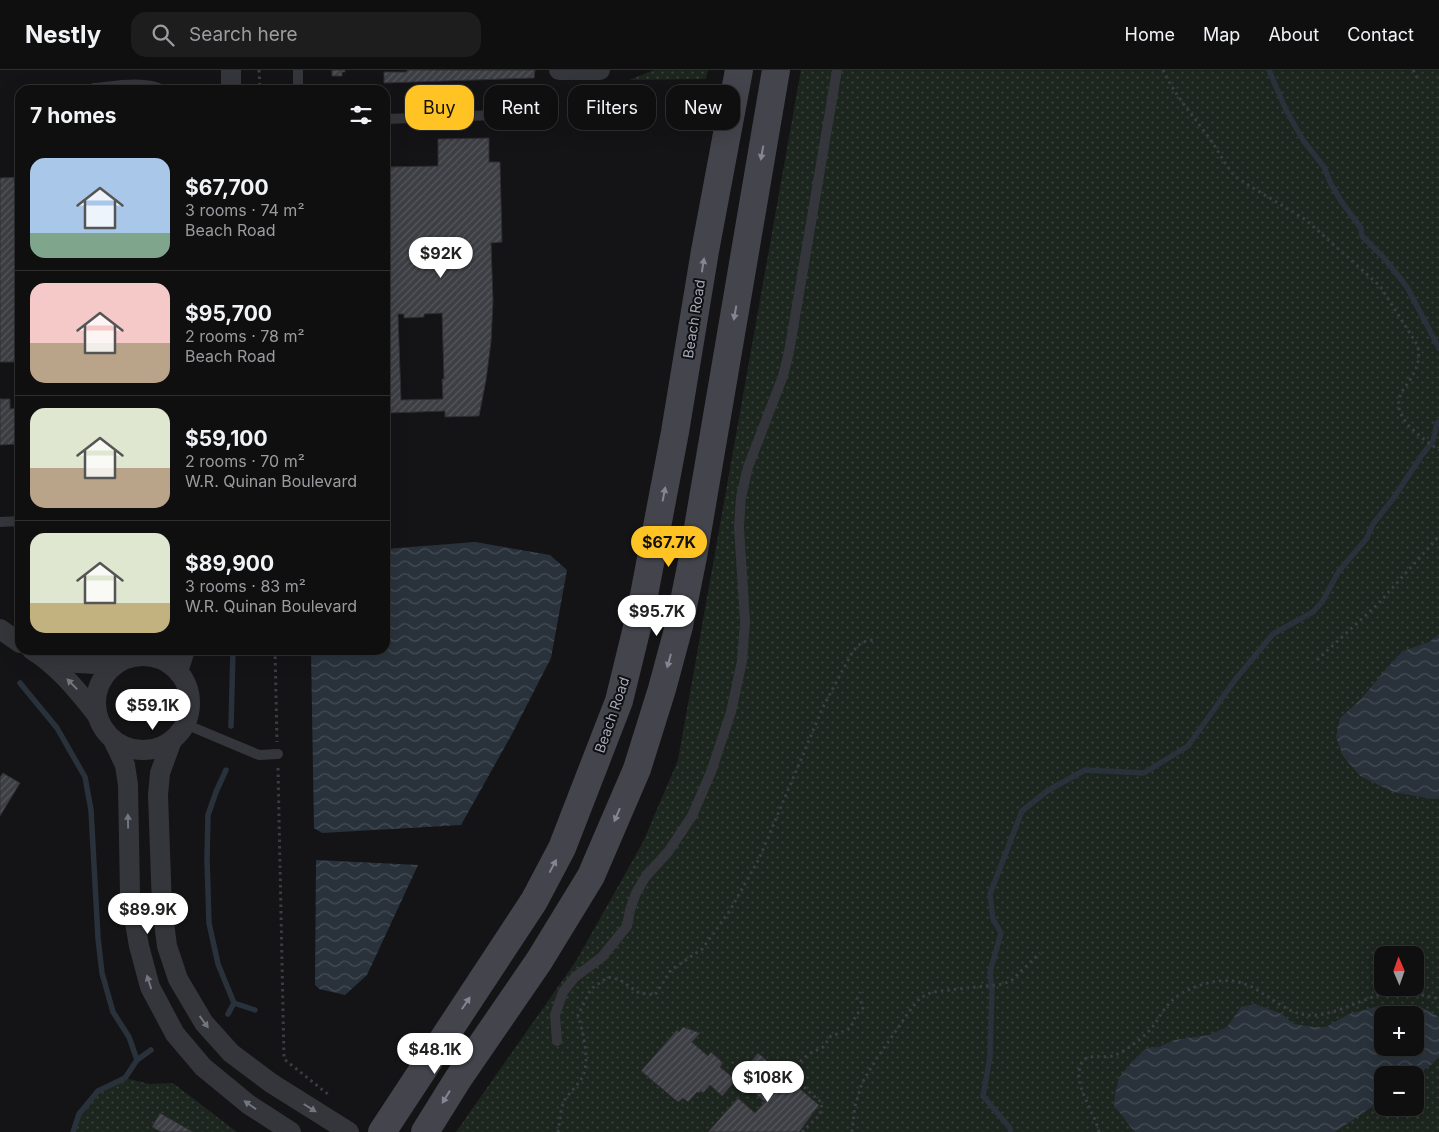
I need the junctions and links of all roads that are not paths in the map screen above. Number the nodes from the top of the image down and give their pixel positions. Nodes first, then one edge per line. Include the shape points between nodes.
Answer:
1 (231, 70) edge
2 (298, 70) edge
3 (558, 70) edge
4 (600, 70) edge
5 (739, 70) edge
6 (776, 70) edge
7 (837, 70) edge
8 (231, 85) edge
9 (298, 85) edge
10 (484, 116) edge
11 (390, 119) edge
12 (0, 522) edge
13 (15, 522) edge
14 (0, 629) edge
15 (15, 640) edge
16 (39, 655) edge
17 (45, 655) edge
18 (138, 655) edge
19 (147, 655) edge
20 (183, 655) edge
21 (115, 665) junction
22 (178, 672) junction
23 (97, 715) junction
24 (185, 724) junction
25 (113, 740) junction
26 (172, 740) junction
27 (278, 754) road end
28 (557, 1041) dead end
29 (291, 1132) edge
30 (349, 1132) edge
31 (382, 1132) edge
32 (425, 1132) edge

1 - 8 street
2 - 9 lane
3 - 4 street
31 -> 5 main road, Beach Road via 534,901 562,848 620,701 641,611 675,432
6 -> 32 main road via 693,557 679,626 637,769 591,876 539,961
7 - 28 lane via 789,352 748,467 741,497 739,527 744,622 742,661 731,712 692,816 668,852 646,876 636,893 627,926 602,957 575,977 562,992 556,1015
10 - 11 lane
12 - 13 lane
14 - 15 street
23 -> 16 street via 74,686
17 - 21 street via 77,663
18 - 21 street
19 - 22 street via 168,663
20 - 22 street
21 - 23 street via 98,687
22 - 24 street via 190,700
23 - 25 street
24 - 26 street
24 - 27 lane via 259,755
25 - 26 street via 142,750 158,748
29 -> 25 street via 248,1104 203,1068 175,1034 150,987 138,946 130,894 128,785 124,765
26 -> 30 street via 160,773 158,795 162,907 167,946 178,979 204,1023 231,1053 271,1083

